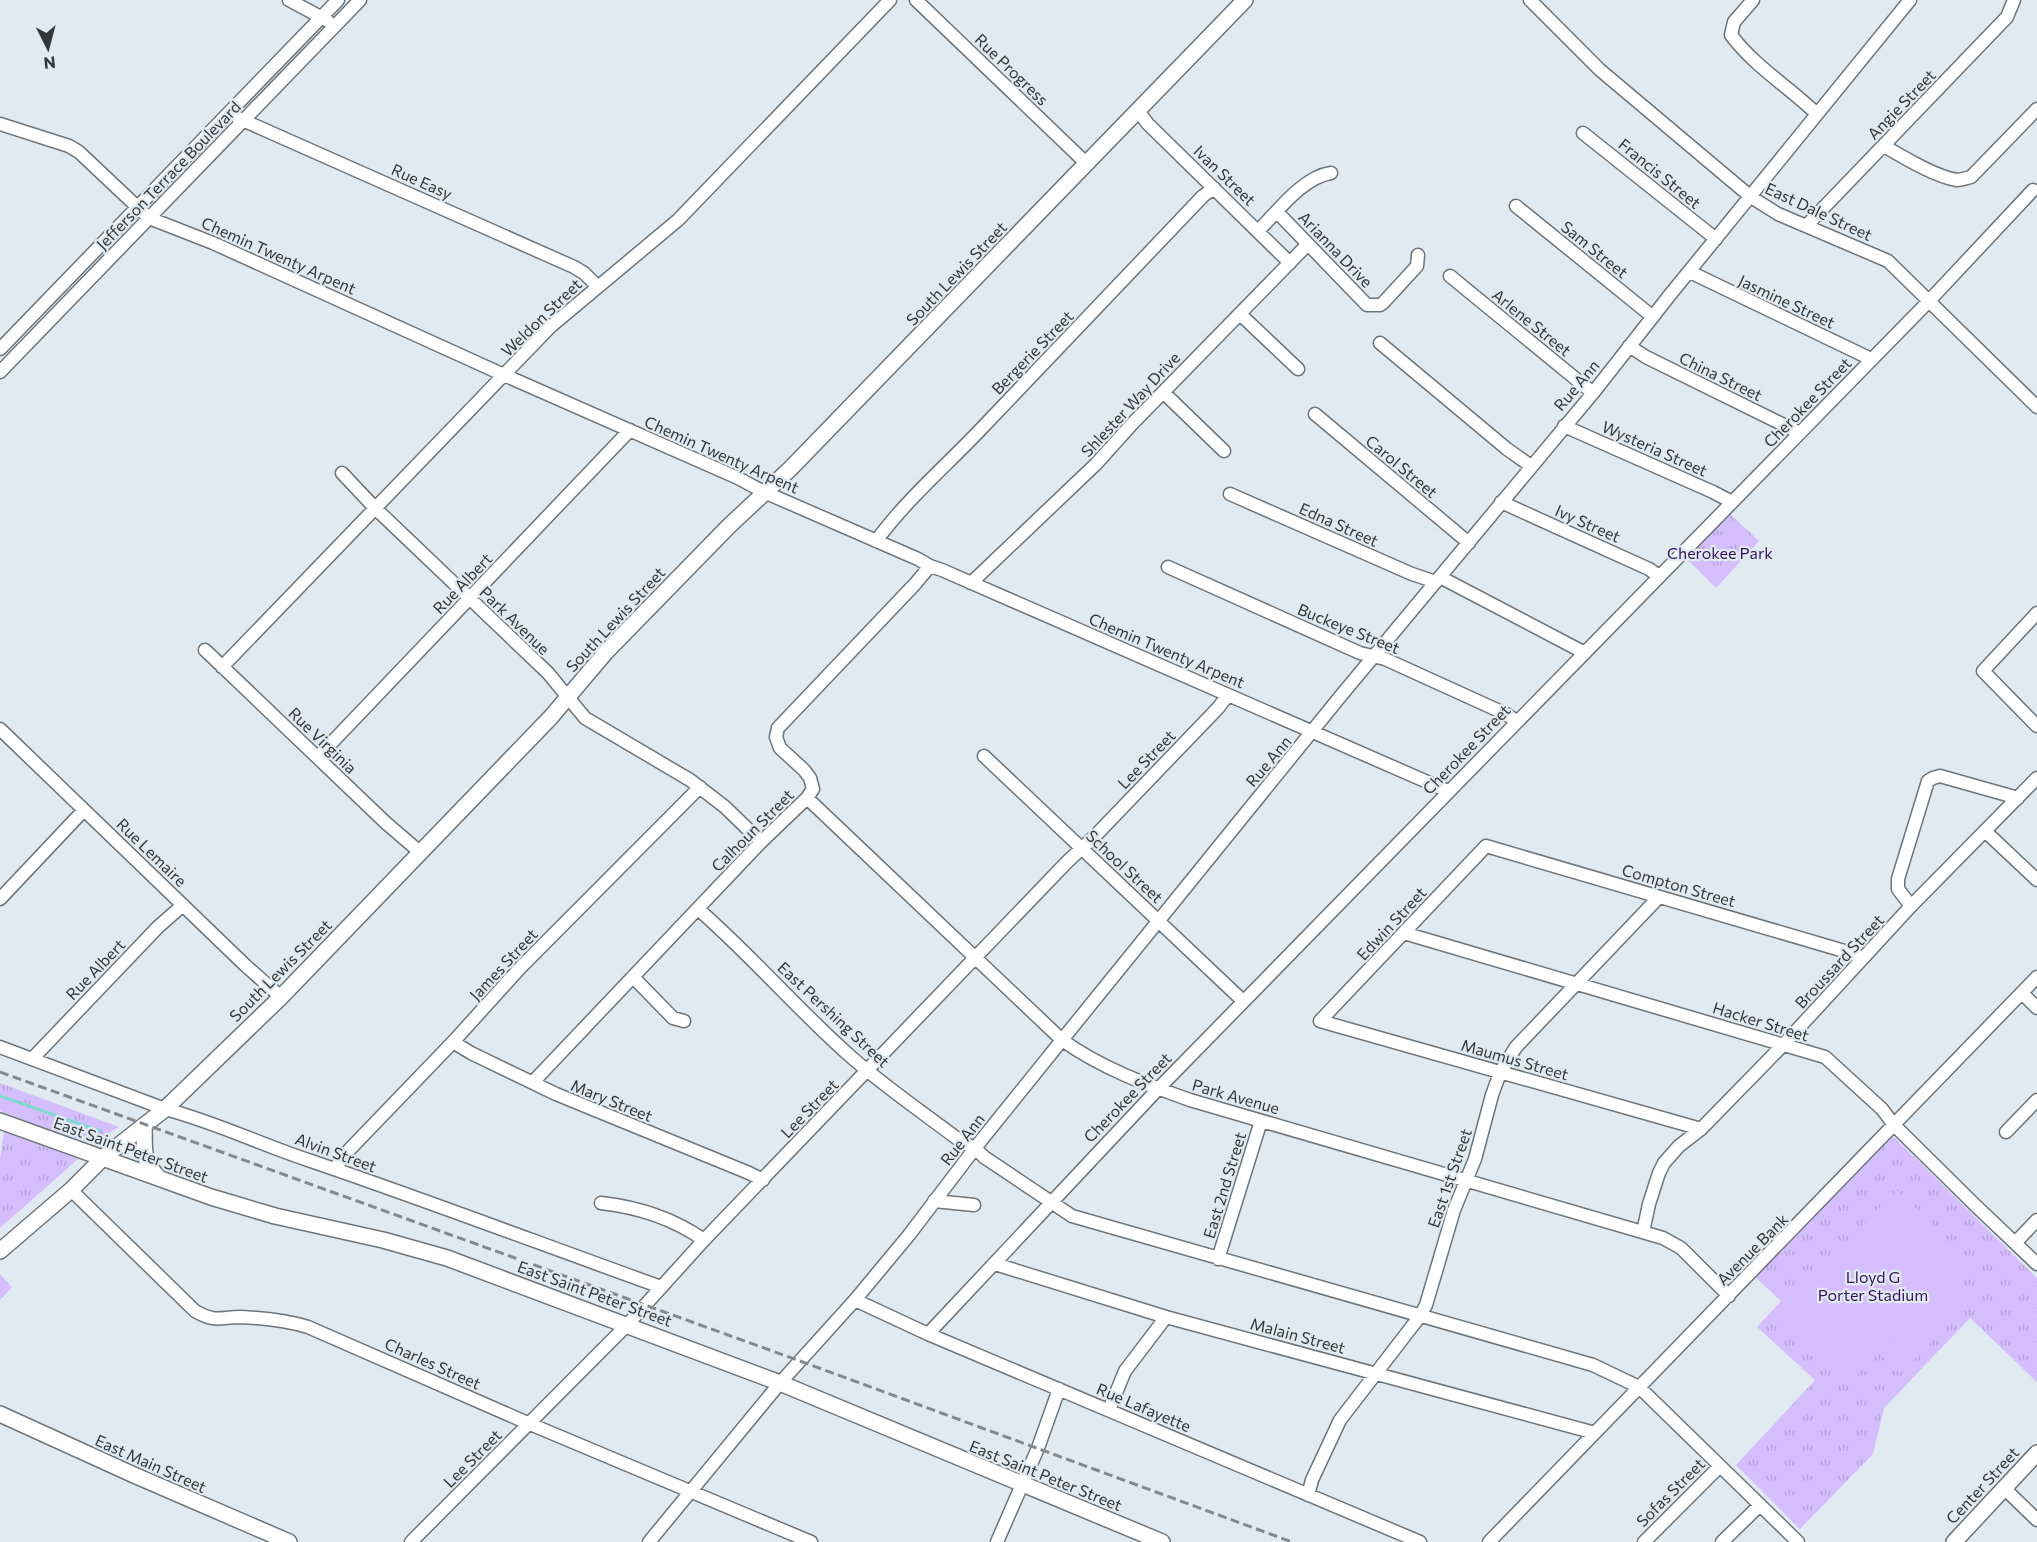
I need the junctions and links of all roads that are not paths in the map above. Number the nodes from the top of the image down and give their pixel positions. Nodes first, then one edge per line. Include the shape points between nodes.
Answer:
1 (289, 0) edge
2 (338, 0) edge
3 (360, 0) edge
4 (890, 0) edge
5 (916, 0) edge
6 (1245, 0) edge
7 (1530, 0) edge
8 (1754, 0) edge
9 (1910, 0) edge
10 (2014, 0) edge
11 (322, 17) junction
12 (335, 25) junction
13 (2037, 109) edge
14 (1138, 111) junction
15 (227, 114) junction
16 (1817, 114) junction
17 (244, 120) junction
18 (0, 124) edge
19 (1584, 133) dead end
20 (1884, 146) junction
21 (1086, 163) junction
22 (1331, 173) dead end
23 (1214, 188) junction
24 (2032, 190) dead end
25 (1751, 197) junction
26 (1516, 206) dead end
27 (136, 207) junction
28 (1277, 212) junction
29 (149, 218) junction
30 (1806, 226) junction
31 (1258, 231) junction
32 (1716, 239) junction
33 (1308, 244) junction
34 (1418, 255) dead end
35 (1290, 263) junction
36 (1690, 272) junction
37 (1450, 276) dead end
38 (597, 286) junction
39 (1929, 301) junction
40 (1240, 314) junction
41 (1653, 317) junction
42 (1380, 343) dead end
43 (1629, 346) junction
44 (0, 349) edge
45 (1871, 359) junction
46 (1298, 369) dead end
47 (0, 372) edge
48 (504, 375) junction
49 (1163, 392) junction
50 (1593, 393) junction
51 (2037, 407) edge
52 (1315, 414) dead end
53 (1564, 426) junction
54 (630, 430) junction
55 (1798, 434) junction
56 (1224, 451) dead end
57 (1531, 466) junction
58 (342, 473) dead end
59 (764, 492) junction
60 (1230, 494) dead end
61 (1501, 502) junction
62 (1732, 502) junction
63 (375, 508) junction
64 (876, 540) junction
65 (1469, 543) junction
66 (930, 566) junction
67 (1168, 567) dead end
68 (1659, 576) junction
69 (1438, 579) junction
70 (971, 583) junction
71 (470, 599) junction
72 (2037, 613) edge
73 (205, 650) dead end
74 (1585, 653) junction
75 (1374, 657) junction
76 (222, 667) junction
77 (1227, 695) junction
78 (567, 697) junction
79 (1516, 721) junction
80 (2037, 726) edge
81 (0, 729) edge
82 (1314, 732) junction
83 (984, 756) dead end
84 (318, 757) junction
85 (2037, 778) edge
86 (700, 787) junction
87 (1448, 791) junction
88 (807, 798) junction
89 (2018, 798) junction
90 (84, 810) junction
91 (1986, 832) junction
92 (761, 842) junction
93 (1486, 846) joint
94 (1081, 848) junction
95 (420, 854) junction
96 (2037, 880) edge
97 (1659, 897) junction
98 (0, 899) edge
99 (183, 905) junction
100 (1911, 906) junction
101 (698, 909) junction
102 (1160, 922) junction
103 (1404, 933) junction
104 (975, 957) junction
105 (1863, 958) junction
106 (633, 977) junction
107 (2037, 977) edge
108 (1576, 984) junction
109 (2022, 993) junction
110 (281, 997) junction
111 (1243, 1001) junction
112 (2037, 1008) edge
113 (1320, 1021) joint
114 (684, 1022) dead end
115 (1062, 1040) junction
116 (453, 1042) junction
117 (1784, 1044) junction
118 (0, 1047) edge
119 (33, 1058) junction
120 (868, 1071) junction
121 (1500, 1073) junction
122 (533, 1082) junction
123 (1158, 1089) junction
124 (2037, 1100) edge
125 (165, 1109) junction
126 (0, 1121) edge
127 (1261, 1121) junction
128 (1894, 1125) junction
129 (144, 1126) junction
130 (1701, 1129) junction
131 (2006, 1132) dead end
132 (975, 1148) junction
133 (104, 1158) junction
134 (335, 1168) junction
135 (158, 1177) junction
136 (763, 1180) junction
137 (1466, 1180) junction
138 (71, 1190) junction
139 (934, 1201) junction
140 (1049, 1202) junction
141 (601, 1203) dead end
142 (974, 1205) dead end
143 (2037, 1220) edge
144 (1643, 1232) junction
145 (704, 1240) junction
146 (2015, 1243) junction
147 (0, 1251) edge
148 (1218, 1259) junction
149 (2037, 1263) edge
150 (995, 1264) junction
151 (661, 1287) junction
152 (1729, 1296) junction
153 (855, 1300) junction
154 (1420, 1316) junction
155 (1166, 1317) junction
156 (628, 1324) junction
157 (928, 1334) junction
158 (1375, 1373) junction
159 (780, 1383) junction
160 (1639, 1387) junction
161 (1059, 1389) junction
162 (1109, 1410) junction
163 (0, 1414) edge
164 (530, 1424) junction
165 (1595, 1432) junction
166 (2037, 1453) edge
167 (1720, 1466) junction
168 (1021, 1484) junction
169 (2004, 1488) junction
170 (690, 1491) junction
171 (1308, 1495) junction
172 (1759, 1506) junction
173 (2037, 1520) edge
174 (287, 1542) edge
175 (411, 1542) edge
176 (649, 1542) edge
177 (811, 1542) edge
178 (997, 1542) edge
179 (1162, 1542) edge
180 (1420, 1542) edge
181 (1489, 1542) edge
182 (1644, 1542) edge
183 (1722, 1542) edge
184 (1798, 1542) edge
185 (1954, 1542) edge

1 - 11 street
2 - 11 street, Jefferson Terrace Boulevard
3 - 12 street, Jefferson Terrace Boulevard
4 - 38 street, Weldon Street via 678,220
5 - 21 street, Rue Progress
6 - 14 main road, South Lewis Street
7 - 25 street, East Dale Street via 1600,70
8 - 16 street via 1734,22 1731,35 1742,50
9 - 16 street, Rue Ann
10 - 20 street, Angie Street via 2007,17
11 - 12 street
11 - 15 street, Jefferson Terrace Boulevard
12 - 17 street, Jefferson Terrace Boulevard
13 - 20 street via 1971,177 1959,180
14 - 21 main road, South Lewis Street
14 - 23 street, Ivan Street
15 - 17 street, Rue Easy
15 - 27 street, Jefferson Terrace Boulevard
16 - 25 street, Rue Ann
17 - 29 street, Jefferson Terrace Boulevard
17 - 38 street, Rue Easy via 574,267
18 - 27 street, Chemin Twenty Arpent via 79,152
19 - 32 street, Francis Street
20 - 30 street, Angie Street
21 - 59 main road, South Lewis Street via 790,470
22 - 28 street via 1309,181
23 - 31 street, Ivan Street
23 - 64 street, Bergerie Street via 919,490
24 - 39 street, Cherokee Street
25 - 30 street, East Dale Street
25 - 32 street, Rue Ann
26 - 41 street, Sam Street
27 - 29 street, Chemin Twenty Arpent
27 - 44 street, Jefferson Terrace Boulevard
28 - 31 street
28 - 33 street, Arianna Drive
29 - 47 street, Jefferson Terrace Boulevard
29 - 48 street, Chemin Twenty Arpent via 213,243
30 - 39 street, East Dale Street via 1888,261
31 - 35 street, Ivan Street
32 - 36 street, Rue Ann
33 - 34 street, Arianna Drive via 1366,305 1383,303 1417,266
33 - 35 street, Shlester Way Drive
35 - 40 street, Shlester Way Drive
36 - 41 street, Rue Ann
36 - 45 street, Jasmine Street
37 - 50 street, Arlene Street
38 - 48 street, Weldon Street
39 - 45 street, Cherokee Street
39 - 51 street, East Dale Street
40 - 46 street
40 - 49 street, Shlester Way Drive
41 - 43 street, Rue Ann
42 - 57 street
43 - 50 street, Rue Ann
43 - 55 street, China Street
45 - 55 street, Cherokee Street
48 - 54 street, Chemin Twenty Arpent
48 - 63 street, Weldon Street
49 - 56 street
49 - 70 street, Shlester Way Drive via 1096,464
50 - 53 street, Rue Ann
52 - 65 street, Carol Street
53 - 57 street, Rue Ann
53 - 62 street, Wysteria Street
54 - 59 street, Chemin Twenty Arpent
54 - 71 street, Rue Albert
55 - 62 street, Cherokee Street
57 - 61 street, Rue Ann
58 - 63 street, Park Avenue
59 - 64 street, Chemin Twenty Arpent
59 - 78 main road, South Lewis Street via 606,652
60 - 69 street, Edna Street via 1412,574
61 - 65 street, Rue Ann
61 - 68 street, Ivy Street
62 - 68 street, Cherokee Street
63 - 71 street, Park Avenue
63 - 76 street, Weldon Street
64 - 66 street, Chemin Twenty Arpent
65 - 69 street, Rue Ann
66 - 70 street, Chemin Twenty Arpent
66 - 88 street, Calhoun Street via 778,728 780,748 810,778 813,789
67 - 75 street, Buckeye Street
68 - 74 street, Cherokee Street
69 - 74 street, Edna Street
69 - 75 street, Rue Ann
70 - 77 street, Chemin Twenty Arpent
71 - 78 street, Park Avenue via 548,673
71 - 84 street, Rue Albert
72 - 80 street via 1983,671
73 - 76 street, Rue Virginia
74 - 79 street, Cherokee Street
75 - 79 street, Buckeye Street
75 - 82 street, Rue Ann
76 - 84 street, Rue Virginia
77 - 82 street, Chemin Twenty Arpent
77 - 94 street, Lee Street
78 - 86 street, Park Avenue via 585,718
78 - 95 main road, South Lewis Street
79 - 87 street, Cherokee Street
81 - 90 street, Rue Lemaire
82 - 87 street, Chemin Twenty Arpent
82 - 102 street, Rue Ann
83 - 94 street, School Street
84 - 95 street, Rue Virginia
85 - 89 street, Broussard Street
86 - 92 street, Park Avenue
86 - 116 street, James Street via 520,968
87 - 111 street, Cherokee Street
88 - 92 street, Calhoun Street
88 - 104 street, Park Avenue
89 - 91 street, Broussard Street
89 - 100 street via 1940,777 1928,781 1898,879 1898,889
90 - 98 street
90 - 99 street, Rue Lemaire
91 - 96 street
91 - 100 street, Broussard Street
92 - 101 street, Calhoun Street
93 - 97 street, Compton Street
93 - 103 street, Edwin Street
94 - 102 street, School Street
94 - 104 street, Lee Street
95 - 110 main road, South Lewis Street
97 - 105 street, Compton Street
97 - 108 street, East 1st Street
99 - 110 street, Rue Lemaire
99 - 119 street, Rue Albert
100 - 105 street, Broussard Street
101 - 106 street, Calhoun Street
101 - 120 street, East Pershing Street
102 - 111 street, School Street
102 - 115 street, Rue Ann
103 - 108 street, Hacker Street
103 - 113 street, Edwin Street
104 - 115 street, Park Avenue
104 - 120 street, Lee Street
105 - 117 street, Broussard Street
106 - 114 street via 673,1018
106 - 122 street, Calhoun Street
107 - 109 street, Avenue Bank
108 - 117 street, Hacker Street
108 - 121 street, East 1st Street via 1516,1047
109 - 112 street
109 - 128 street, Avenue Bank
110 - 125 main road, South Lewis Street
111 - 123 street, Cherokee Street
113 - 121 street, Maumus Street
115 - 123 street, Park Avenue via 1084,1056
115 - 132 street, Rue Ann
116 - 122 street, Mary Street
116 - 134 street, James Street
117 - 128 street, Hacker Street via 1825,1057
117 - 130 street, Broussard Street
118 - 119 street, Alvin Street
119 - 125 street, Alvin Street
120 - 132 street, East Pershing Street
120 - 136 street, Lee Street
121 - 130 street, Maumus Street
121 - 137 street, East 1st Street
122 - 136 street, Mary Street
123 - 127 street, Park Avenue
123 - 140 street, Cherokee Street
124 - 131 street
125 - 129 main road, South Lewis Street
125 - 134 street, Alvin Street
126 - 133 main road, East Saint Peter Street
127 - 137 street, Park Avenue
127 - 148 street, East 2nd Street
128 - 146 street, Hacker Street
128 - 152 street, Avenue Bank
129 - 133 main road, South Lewis Street
129 - 135 main road via 145,1158
130 - 144 street, Broussard Street via 1678,1146 1664,1163
132 - 139 street, Rue Ann
132 - 140 street, East Pershing Street
133 - 135 main road, East Saint Peter Street
133 - 138 main road, South Lewis Street
134 - 151 street, Alvin Street
135 - 156 main road, East Saint Peter Street via 275,1216 447,1258
136 - 145 street, Lee Street
137 - 144 street, Park Avenue
137 - 154 street, East 1st Street
138 - 147 main road, South Lewis Street
138 - 164 street, Charles Street via 195,1311 206,1317 286,1320 308,1327
139 - 142 street
139 - 153 street, Rue Ann
140 - 148 street, East Pershing Street via 1072,1216
140 - 150 street, Cherokee Street
141 - 145 street via 656,1216 687,1228
143 - 146 street
144 - 152 street, Park Avenue via 1681,1248
145 - 151 street, Lee Street
146 - 149 street, Hacker Street
148 - 154 street, East Pershing Street
150 - 155 street, Malain Street
150 - 157 street, Cherokee Street
151 - 156 street, Lee Street
152 - 160 street, Avenue Bank
153 - 157 street, Rue Lafayette
153 - 159 street, Rue Ann
154 - 158 street, East 1st Street
154 - 160 street, East Pershing Street via 1593,1365
155 - 158 street, Malain Street
155 - 162 street via 1125,1371
156 - 159 main road, East Saint Peter Street
156 - 164 street, Lee Street
157 - 161 street, Rue Lafayette
158 - 165 street, Malain Street
158 - 171 street, East 1st Street via 1340,1419
159 - 168 main road, East Saint Peter Street
159 - 170 street, Rue Ann
160 - 165 street, Avenue Bank
160 - 167 street, East Pershing Street
161 - 162 street, Rue Lafayette
161 - 168 street
162 - 171 street, Rue Lafayette
163 - 174 main road, East Main Street
164 - 170 street, Charles Street
164 - 175 street, Lee Street
165 - 181 street, Avenue Bank
166 - 169 main road, Center Street
167 - 172 street, East Pershing Street
167 - 182 street, Sofas Street
168 - 178 street
168 - 179 main road, East Saint Peter Street
169 - 173 street
169 - 185 main road, Center Street
170 - 176 street, Rue Ann
170 - 177 street, Charles Street
171 - 180 street, Rue Lafayette
172 - 183 street
172 - 184 street, East Pershing Street

